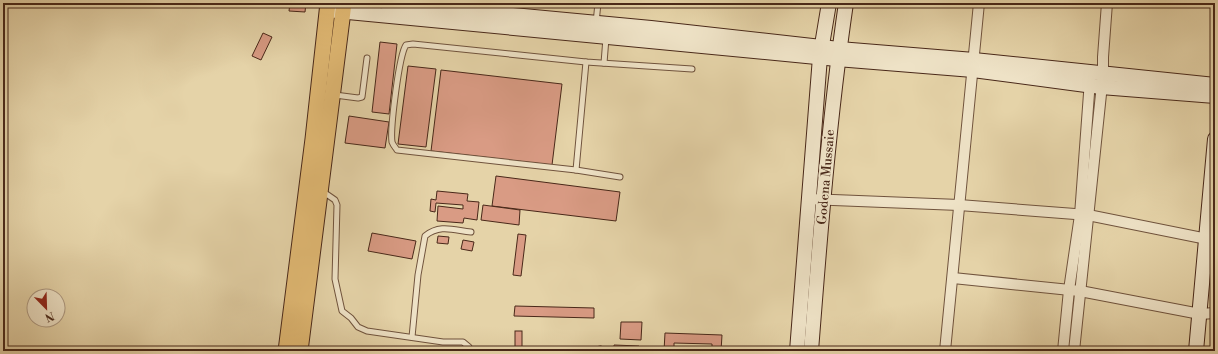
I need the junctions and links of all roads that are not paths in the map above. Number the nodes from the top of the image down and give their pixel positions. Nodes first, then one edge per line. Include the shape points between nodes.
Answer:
1 (386, 3) edge
2 (598, 3) edge
3 (829, 3) edge
4 (846, 3) edge
5 (979, 3) edge
6 (1107, 3) edge
7 (327, 7) edge
8 (343, 7) edge
9 (601, 30) junction
10 (821, 52) junction
11 (838, 54) junction
12 (367, 58) dead end
13 (586, 62) junction
14 (604, 63) junction
15 (974, 65) junction
16 (692, 69) dead end
17 (1096, 80) junction
18 (1215, 85) edge
19 (332, 95) junction
20 (1215, 96) edge
21 (319, 140) junction
22 (1215, 140) edge
23 (576, 170) junction
24 (620, 177) dead end
25 (320, 190) junction
26 (808, 199) junction
27 (823, 200) junction
28 (959, 205) junction
29 (1084, 215) junction
30 (471, 232) dead end
31 (1211, 239) edge
32 (953, 278) junction
33 (1069, 290) junction
34 (1080, 290) junction
35 (1215, 313) edge
36 (1200, 314) junction
37 (412, 337) junction
38 (286, 351) edge
39 (300, 351) edge
40 (470, 351) edge
41 (797, 351) edge
42 (811, 351) edge
43 (945, 351) edge
44 (1063, 351) edge
45 (1074, 351) edge
46 (1196, 351) edge

1 - 9 street
2 - 9 lane
3 - 10 street, Godena Mussaie
4 - 11 street, Godena Mussaie
5 - 15 street
6 - 17 street via 1103,57
7 - 8 street
7 - 21 main road
8 - 9 street
8 - 19 main road
9 - 10 street
9 - 14 lane
10 - 11 street
10 - 26 street, Godena Mussaie
11 - 15 street
11 - 27 street, Godena Mussaie
12 - 19 lane via 362,97
13 - 14 lane
13 - 23 lane
13 - 23 lane via 413,44 406,45 403,50 397,84 392,141 397,150
14 - 16 lane
15 - 17 street
15 - 28 street
17 - 18 street
17 - 20 street
17 - 29 street
19 - 21 main road
21 - 25 main road
21 - 38 main road
22 - 31 street
23 - 24 lane
25 - 37 lane via 338,205 335,279 342,311 352,318 358,327 367,331
25 - 39 main road
26 - 27 street
26 - 41 street, Godena Mussaie
27 - 28 street
27 - 42 street, Godena Mussaie
28 - 29 street
28 - 32 street
29 - 31 street
29 - 33 street
29 - 34 street
30 - 37 lane via 439,228 425,236
31 - 36 street
32 - 33 street
32 - 43 street
33 - 34 street
33 - 44 street
34 - 36 street
34 - 45 street
35 - 36 street
36 - 46 street
37 - 40 lane via 463,342

